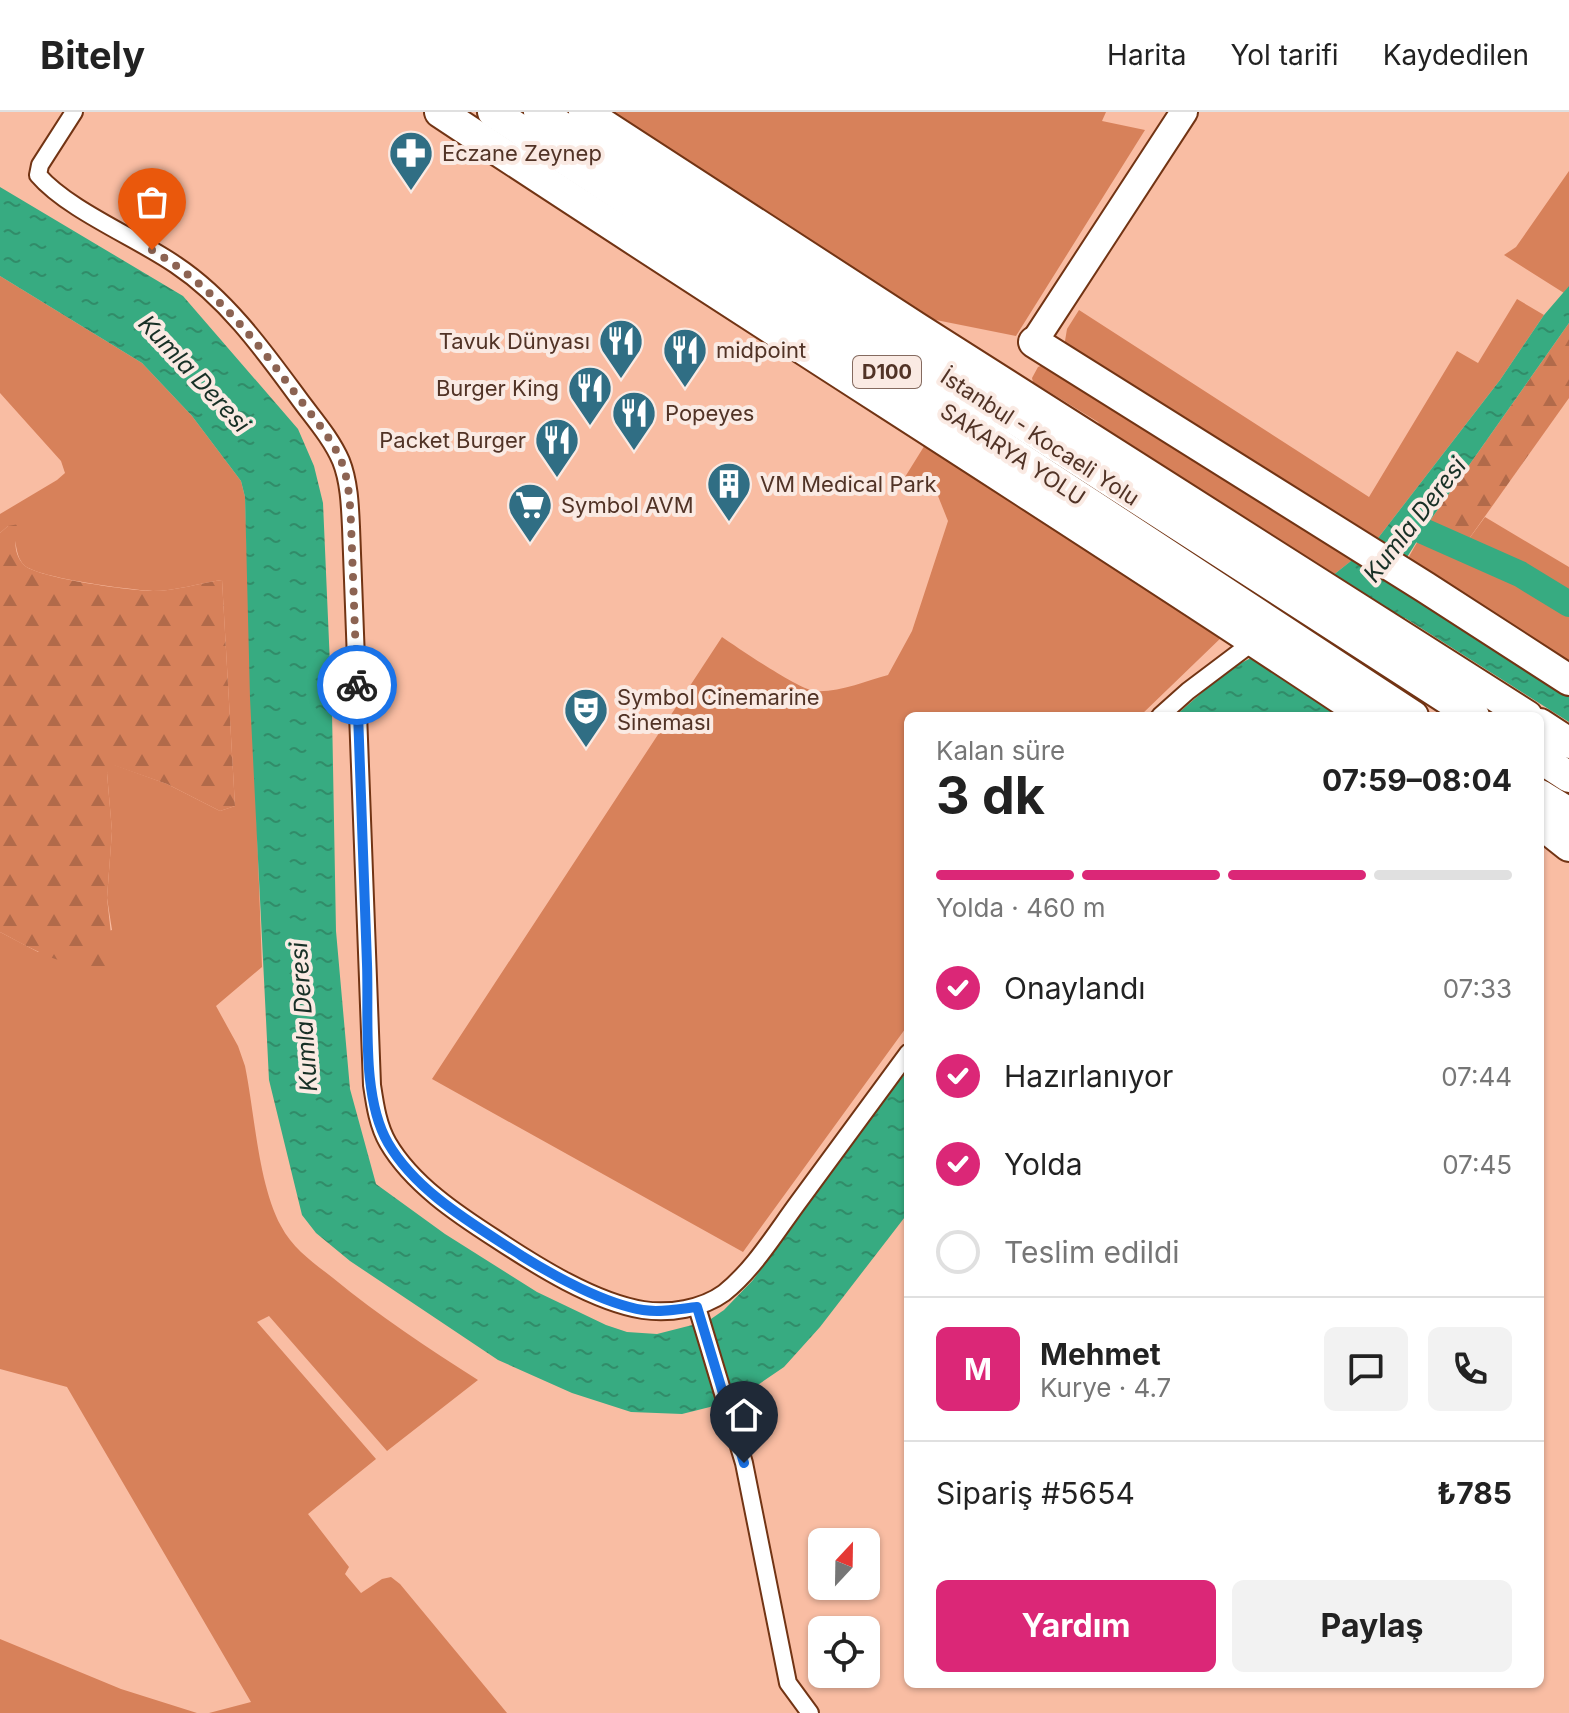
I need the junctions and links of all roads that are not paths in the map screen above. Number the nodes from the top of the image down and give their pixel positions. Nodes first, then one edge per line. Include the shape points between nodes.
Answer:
1 (74, 112) edge
2 (440, 112) edge
3 (493, 112) edge
4 (539, 112) edge
5 (584, 112) edge
6 (1184, 112) edge
7 (1034, 342) junction
8 (966, 359) junction
9 (1102, 444) junction
10 (1308, 592) junction
11 (1267, 641) junction
12 (1387, 643) junction
13 (1569, 680) edge
14 (1419, 681) junction
15 (1363, 699) edge
16 (1164, 712) edge
17 (1396, 712) edge
18 (1401, 712) edge
19 (1468, 712) edge
20 (1486, 712) edge
21 (1519, 712) edge
22 (1544, 727) edge
23 (1544, 739) edge
24 (1569, 743) edge
25 (1569, 751) edge
26 (1544, 761) edge
27 (1569, 777) edge
28 (1544, 797) edge
29 (1569, 813) edge
30 (1544, 829) edge
31 (1569, 846) edge
32 (904, 1058) edge
33 (698, 1310) junction
34 (810, 1713) edge

1 - 33 street via 38,175 58,194 201,283 274,365 332,442 342,464 351,527 369,1053 377,1115 387,1141 433,1194 548,1273 642,1310
2 - 11 highway
3 - 11 highway, SAKARYA YOLU / D100
4 - 10 highway, İstanbul - Kocaeli Yolu / D100
5 - 8 highway
6 - 7 main road
7 - 8 highway via 1011,362 995,365
7 - 9 highway via 1023,384 1076,418
7 - 13 highway
8 - 9 highway
9 - 10 highway
10 - 12 highway, D100
11 - 15 highway, SAKARYA YOLU / D100
11 - 16 street
12 - 14 highway, D100
12 - 21 highway
14 - 19 highway, D100
14 - 20 highway
15 - 17 highway
15 - 18 highway, SAKARYA YOLU / D100
22 - 24 highway
23 - 25 highway
26 - 27 highway
28 - 29 highway
30 - 31 highway
32 - 33 street via 766,1246 737,1281
33 - 34 street via 744,1463 788,1683

